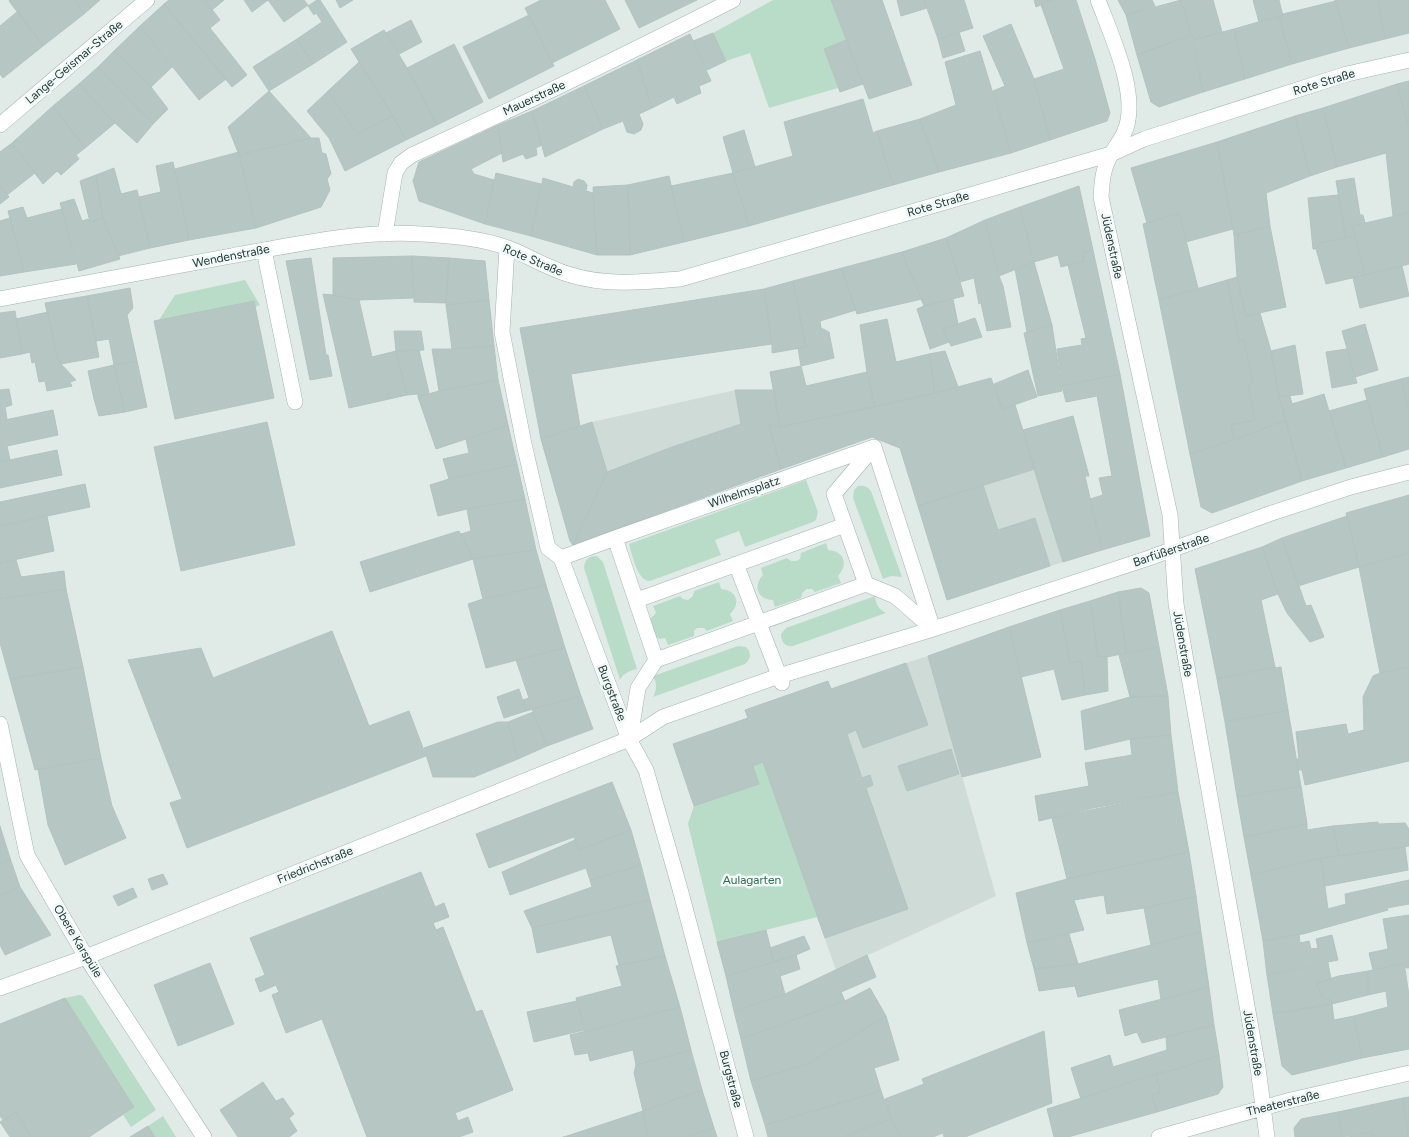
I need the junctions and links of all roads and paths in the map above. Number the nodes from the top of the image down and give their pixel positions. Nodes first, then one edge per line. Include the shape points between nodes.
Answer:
1 (147, 0) edge
2 (732, 0) edge
3 (1098, 0) edge
4 (1409, 60) edge
5 (0, 124) edge
6 (1111, 154) junction
7 (385, 234) junction
8 (464, 238) joint
9 (507, 248) junction
10 (264, 250) junction
11 (0, 299) edge
12 (295, 402) dead end
13 (874, 447) junction
14 (1409, 472) edge
15 (845, 525) junction
16 (615, 538) junction
17 (1173, 549) junction
18 (561, 558) junction
19 (736, 564) junction
20 (866, 584) junction
21 (637, 600) junction
22 (759, 623) junction
23 (933, 629) junction
24 (656, 660) junction
25 (781, 680) junction
26 (0, 724) edge
27 (629, 739) junction
28 (86, 957) junction
29 (0, 988) edge
30 (1409, 1073) edge
31 (1263, 1107) junction
32 (204, 1137) edge
33 (746, 1137) edge
34 (1159, 1137) edge
35 (1267, 1137) edge

1 - 5 street, Lange-Geismar-Straße
2 - 7 street, Mauerstraße via 412,156 395,173
3 - 6 street, Jüdenstraße via 1123,67 1128,96 1129,117 1124,133
4 - 6 street, Rote Straße via 1347,74 1144,139
6 - 9 street, Rote Straße via 680,279 600,282 570,275
6 - 17 street, Jüdenstraße via 1103,174 1101,197 1170,515
7 - 8 street, Wendenstraße
7 - 10 street, Wendenstraße via 319,240
8 - 9 street, Rote Straße
9 - 18 street, Burgstraße via 502,332 548,548
10 - 11 street, Wendenstraße
10 - 12 street
13 - 15 street via 834,494
13 - 16 street, Wilhelmsplatz
13 - 23 street
14 - 17 street, Barfüßerstraße via 1351,487
15 - 19 street
15 - 20 street
16 - 18 street, Wilhelmsplatz
16 - 21 street
17 - 23 street, Barfüßerstraße
17 - 31 street, Jüdenstraße via 1176,604
18 - 27 street, Burgstraße
19 - 21 street
19 - 22 street
20 - 22 street
20 - 23 street via 895,596
21 - 24 street
22 - 24 street
22 - 25 street
23 - 25 street
24 - 27 street via 638,688
25 - 27 street via 663,717
26 - 28 street, Obere Karspüle via 27,856
27 - 28 street, Friedrichstraße
27 - 33 street, Burgstraße via 646,770
28 - 29 street, Friedrichstraße
28 - 32 street, Obere Karspüle
30 - 31 street, Theaterstraße
31 - 34 street, Theaterstraße
31 - 35 street, Jüdenstraße

